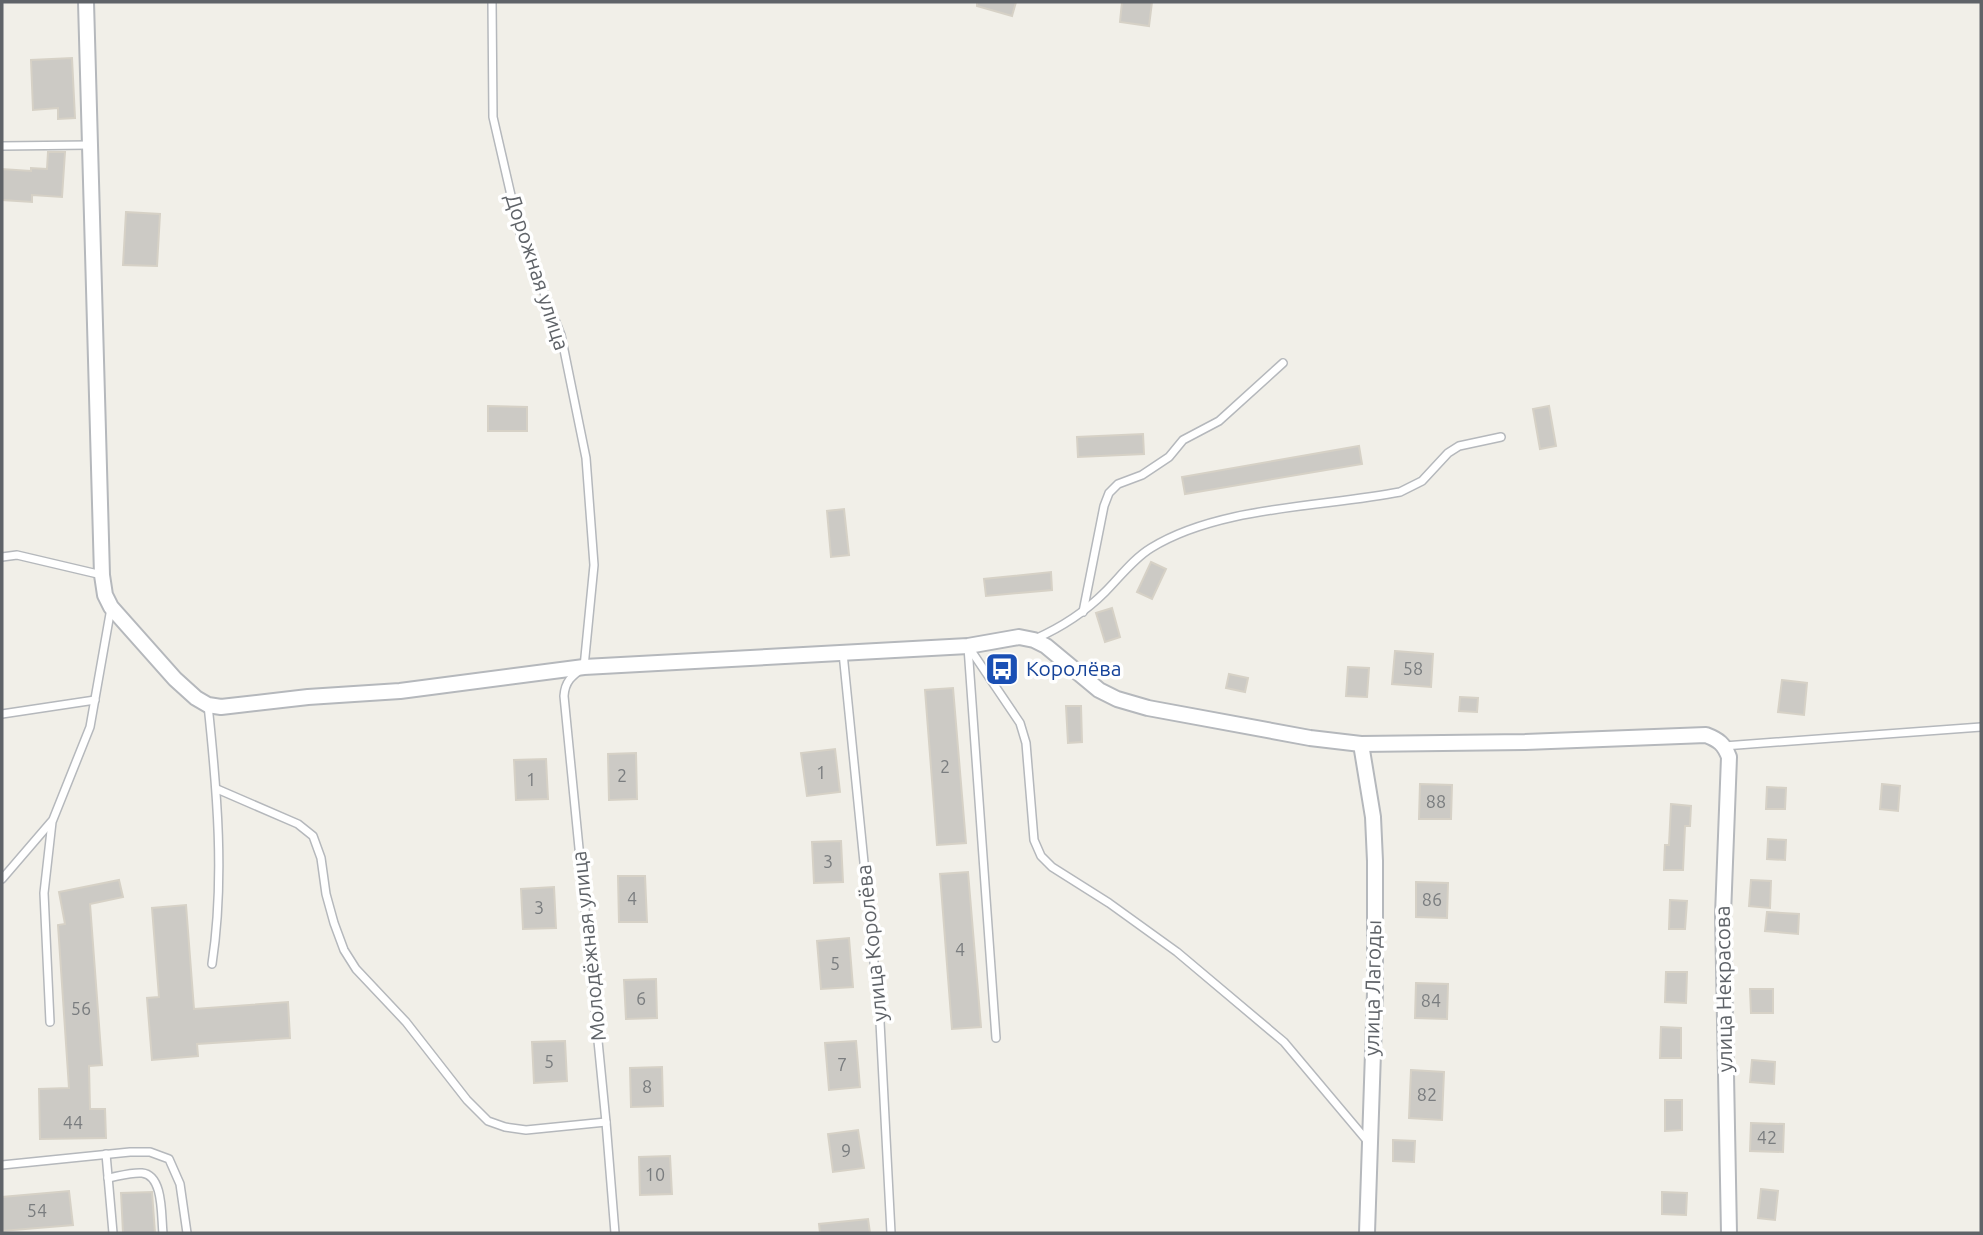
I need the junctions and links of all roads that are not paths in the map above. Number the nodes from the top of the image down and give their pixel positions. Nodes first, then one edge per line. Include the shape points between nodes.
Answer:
1 (86, 2) edge
2 (492, 2) edge
3 (89, 145) junction
4 (2, 146) edge
5 (1283, 363) dead end
6 (1502, 437) dead end
7 (2, 557) edge
8 (102, 575) junction
9 (111, 607) junction
10 (1083, 612) junction
11 (1034, 640) junction
12 (968, 646) junction
13 (844, 653) junction
14 (584, 667) junction
15 (95, 700) junction
16 (208, 705) junction
17 (2, 715) edge
18 (1981, 727) edge
19 (1361, 744) junction
20 (1724, 746) junction
21 (217, 789) junction
22 (52, 822) junction
23 (2, 878) edge
24 (212, 964) dead end
25 (50, 1022) dead end
26 (996, 1038) dead end
27 (606, 1122) junction
28 (1369, 1143) junction
29 (106, 1154) junction
30 (2, 1165) edge
31 (108, 1178) junction
32 (113, 1233) edge
33 (163, 1233) edge
34 (187, 1233) edge
35 (615, 1233) edge
36 (891, 1233) edge
37 (1367, 1233) edge
38 (1729, 1233) edge

1 - 3 street
2 - 14 lane, Дорожная улица via 494,117 519,230 561,335 586,458 594,565
3 - 4 lane
3 - 8 street
5 - 10 lane via 1219,421 1183,440 1169,457 1109,493
6 - 10 lane via 1460,446 1422,481 1400,492 1243,515 1184,532 1151,548
7 - 8 lane via 16,555
8 - 9 street
9 - 15 lane
9 - 16 street via 175,679
10 - 11 lane
11 - 12 street via 1019,637
11 - 19 street via 1117,699
12 - 13 street
12 - 26 lane
12 - 28 lane via 1020,723 1026,743 1034,840 1041,856 1177,952 1284,1042
13 - 14 street
13 - 36 lane, улица Королёва via 880,1022
14 - 16 street via 400,691 233,707
14 - 27 lane, Молодёжная улица via 569,679 564,696
15 - 17 lane
15 - 22 lane via 90,727
16 - 21 lane
18 - 20 lane
19 - 20 street via 1695,734 1717,739
19 - 28 street, улица Лагоды via 1375,861
20 - 38 street, улица Некрасова via 1730,772 1723,915
21 - 24 lane via 219,920
21 - 27 lane via 298,824 313,836 334,923 356,970 488,1121 526,1130
22 - 23 lane
22 - 25 lane via 44,894
27 - 35 lane, Молодёжная улица
28 - 37 street, улица Лагоды
29 - 30 lane
29 - 31 lane
29 - 34 lane via 150,1152 169,1158 180,1184
31 - 32 lane
31 - 33 lane via 144,1173 153,1177

